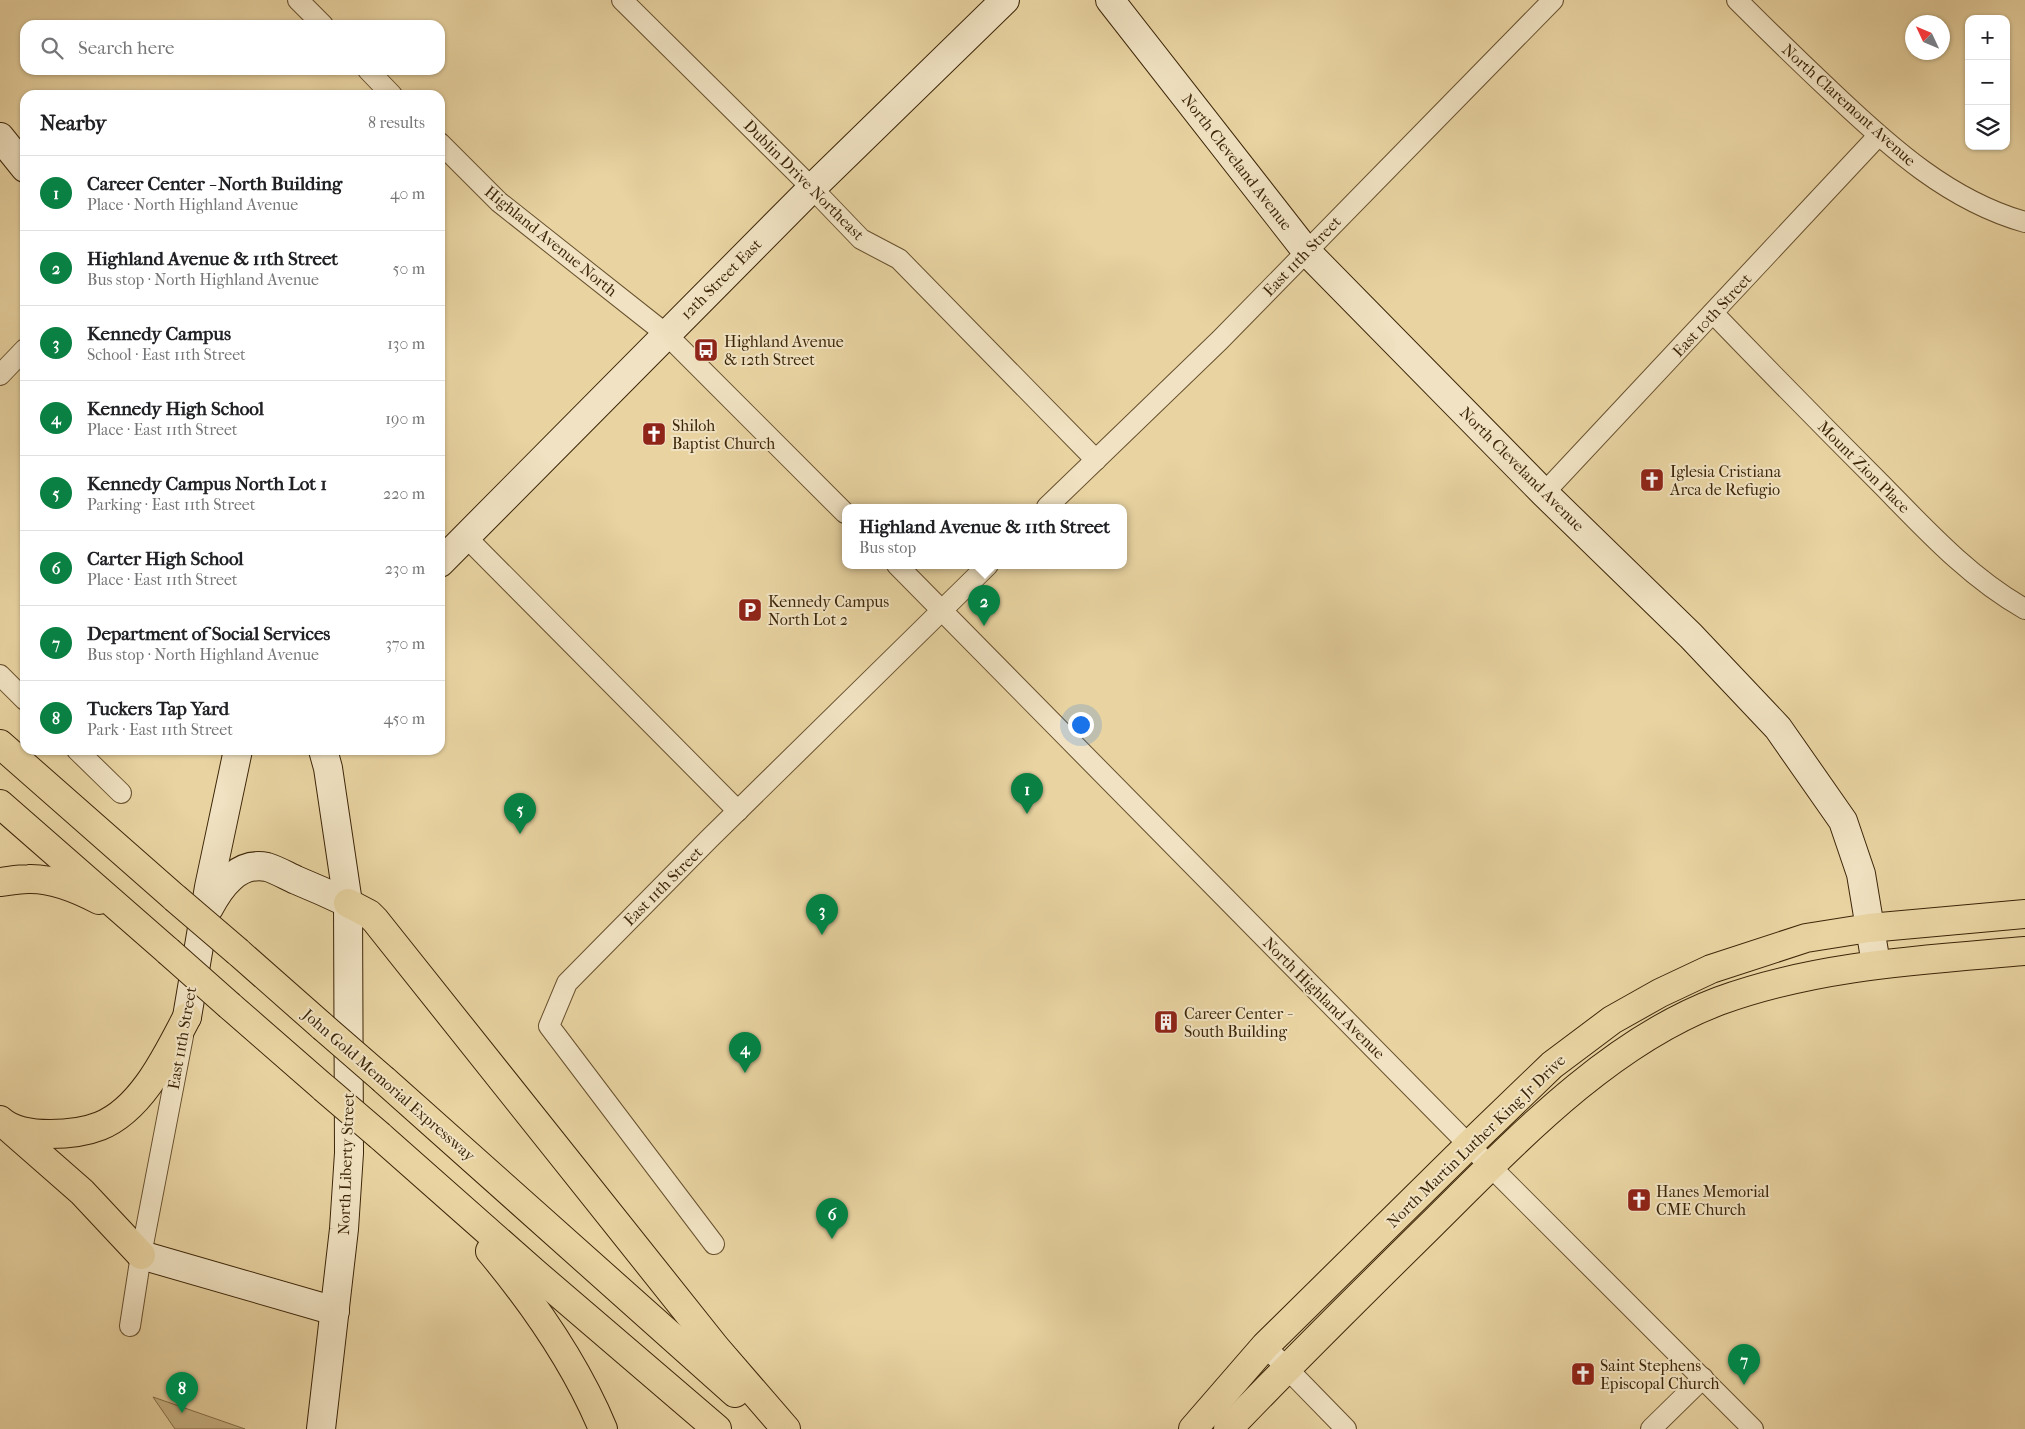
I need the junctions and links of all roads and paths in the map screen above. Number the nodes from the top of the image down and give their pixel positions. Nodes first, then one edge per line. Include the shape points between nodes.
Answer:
1 (298, 0) edge
2 (622, 0) edge
3 (1005, 0) edge
4 (1110, 0) edge
5 (1553, 0) edge
6 (1737, 0) edge
7 (318, 20) edge
8 (373, 75) edge
9 (387, 90) edge
10 (1878, 136) junction
11 (0, 137) edge
12 (445, 148) edge
13 (20, 162) edge
14 (812, 188) junction
15 (2025, 222) edge
16 (1307, 252) junction
17 (1714, 314) junction
18 (666, 334) junction
19 (20, 354) edge
20 (0, 375) edge
21 (1096, 460) junction
22 (1544, 492) junction
23 (1050, 504) edge
24 (842, 510) edge
25 (466, 537) junction
26 (445, 558) edge
27 (901, 569) edge
28 (984, 569) edge
29 (942, 609) junction
30 (2025, 609) edge
31 (0, 675) edge
32 (20, 695) edge
33 (0, 744) edge
34 (87, 755) edge
35 (237, 755) edge
36 (324, 755) edge
37 (121, 793) dead end
38 (0, 804) edge
39 (738, 811) junction
40 (0, 882) edge
41 (348, 903) junction
42 (124, 912) junction
43 (2025, 914) edge
44 (202, 928) junction
45 (1869, 928) junction
46 (2025, 951) edge
47 (1876, 964) junction
48 (187, 1017) junction
49 (1, 1127) edge
50 (1469, 1145) junction
51 (1491, 1166) junction
52 (433, 1183) junction
53 (714, 1244) dead end
54 (141, 1255) junction
55 (335, 1311) junction
56 (130, 1326) dead end
57 (1265, 1346) junction
58 (1286, 1369) junction
59 (1703, 1378) junction
60 (321, 1429) edge
61 (603, 1429) edge
62 (717, 1429) edge
63 (776, 1429) edge
64 (786, 1429) edge
65 (1193, 1429) edge
66 (1228, 1429) edge
67 (1346, 1429) edge
68 (1651, 1429) edge
69 (1753, 1429) edge

1 - 7 street
2 - 14 street, Dublin Drive Northeast
3 - 14 street, 12th Street East
4 - 16 street, North Cleveland Avenue
5 - 16 street, East 11th Street
6 - 10 street, North Claremont Avenue
8 - 9 street
10 - 15 street, North Claremont Avenue via 1934,179 1981,206
10 - 17 street, East 10th Street
11 - 13 street
12 - 18 street, Highland Avenue North via 499,202
14 - 18 street, 12th Street East
14 - 21 street, Dublin Drive Northeast via 861,239 899,260
16 - 21 street, East 11th Street
16 - 22 street, North Cleveland Avenue
17 - 22 street, East 10th Street
17 - 30 street, Mount Zion Place via 1962,564 2001,595
18 - 24 street
18 - 25 street, 12th Street East
19 - 20 street
21 - 23 street, East 11th Street
22 - 45 street, North Cleveland Avenue via 1778,728 1843,821 1861,874
25 - 26 street, 12th Street East
25 - 39 street
27 - 29 street, North Highland Avenue
28 - 29 street, East 11th Street
29 - 39 street, East 11th Street
29 - 50 street, North Highland Avenue
31 - 32 street
33 - 63 main road, John Gold Memorial Expressway, bridge
34 - 37 street
35 - 44 street, East 11th Street
36 - 41 street, North Liberty Street
38 - 42 main road
39 - 53 street, East 11th Street via 567,983 549,1026
40 - 42 main road via 28,878 74,887
41 - 44 street via 275,870 246,869 226,881 219,890
41 - 55 street, North Liberty Street via 349,1153
41 - 64 main road via 375,920 716,1348
42 - 52 main road, bridge
43 - 45 main road, North Martin Luther King Jr Drive
44 - 48 street, East 11th Street
45 - 47 street, North Cleveland Avenue
45 - 50 main road, North Martin Luther King Jr Drive via 1806,938 1711,969 1660,993 1612,1020 1552,1065
46 - 47 main road, North Martin Luther King Jr Drive
47 - 51 main road, North Martin Luther King Jr Drive via 1814,974 1720,1001 1673,1021 1562,1099
48 - 49 main road via 161,1067 131,1104 113,1119 84,1131 53,1134 30,1134
48 - 54 street, East 11th Street
49 - 54 main road via 82,1192
50 - 51 street, North Highland Avenue
50 - 57 main road, North Martin Luther King Jr Drive
51 - 58 main road, North Martin Luther King Jr Drive
51 - 59 street, North Highland Avenue
52 - 61 main road via 517,1283 577,1374
52 - 62 main road
54 - 55 street
54 - 56 street, East 11th Street
55 - 60 street, North Liberty Street
57 - 58 street
57 - 65 main road, North Martin Luther King Jr Drive
58 - 66 main road, North Martin Luther King Jr Drive
58 - 67 street
59 - 68 street
59 - 69 street, North Highland Avenue

